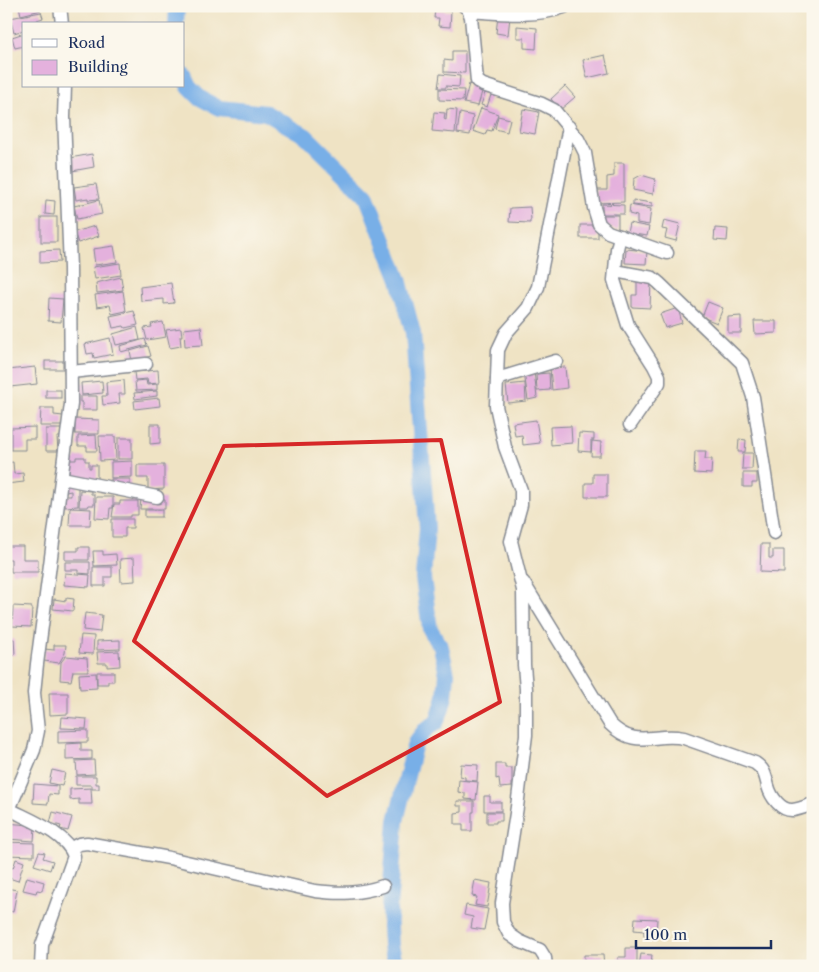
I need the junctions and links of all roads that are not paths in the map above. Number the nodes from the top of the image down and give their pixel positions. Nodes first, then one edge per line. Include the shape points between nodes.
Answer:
1 (60, 6) edge
2 (564, 7) edge
3 (466, 9) edge
4 (62, 22) edge
5 (65, 88) edge
6 (569, 127) junction
7 (620, 236) junction
8 (667, 253) dead end
9 (615, 271) junction
10 (556, 361) dead end
11 (146, 364) dead end
12 (71, 372) junction
13 (497, 379) junction
14 (630, 425) dead end
15 (62, 478) junction
16 (157, 498) dead end
17 (774, 533) dead end
18 (519, 576) junction
19 (813, 804) edge
20 (8, 813) edge
21 (71, 848) junction
22 (383, 886) dead end
23 (41, 966) edge
24 (546, 966) edge

1 - 4 street
2 - 3 street via 534,14
3 - 6 street via 474,35 477,81 554,110
5 - 12 street
6 - 7 street via 585,153 596,218 604,230
6 - 13 street via 538,287 528,308 500,344
7 - 8 street
7 - 9 street
9 - 14 street via 614,280 628,325 654,366 659,380
9 - 17 street via 653,278 742,363 753,398
10 - 13 street
11 - 12 street
12 - 15 street via 71,404
13 - 18 street via 496,406 504,447 521,490 521,505 511,541
15 - 16 street
15 - 20 street via 34,693 38,731 34,750
18 - 19 street via 618,732 639,739 684,738 755,763 762,768 772,796 786,808 792,810
18 - 24 street via 523,590 526,735 502,903 503,922 509,934 540,950
20 - 21 street via 46,828
21 - 22 street via 87,843 315,891 365,892
21 - 23 street via 74,856 44,937

